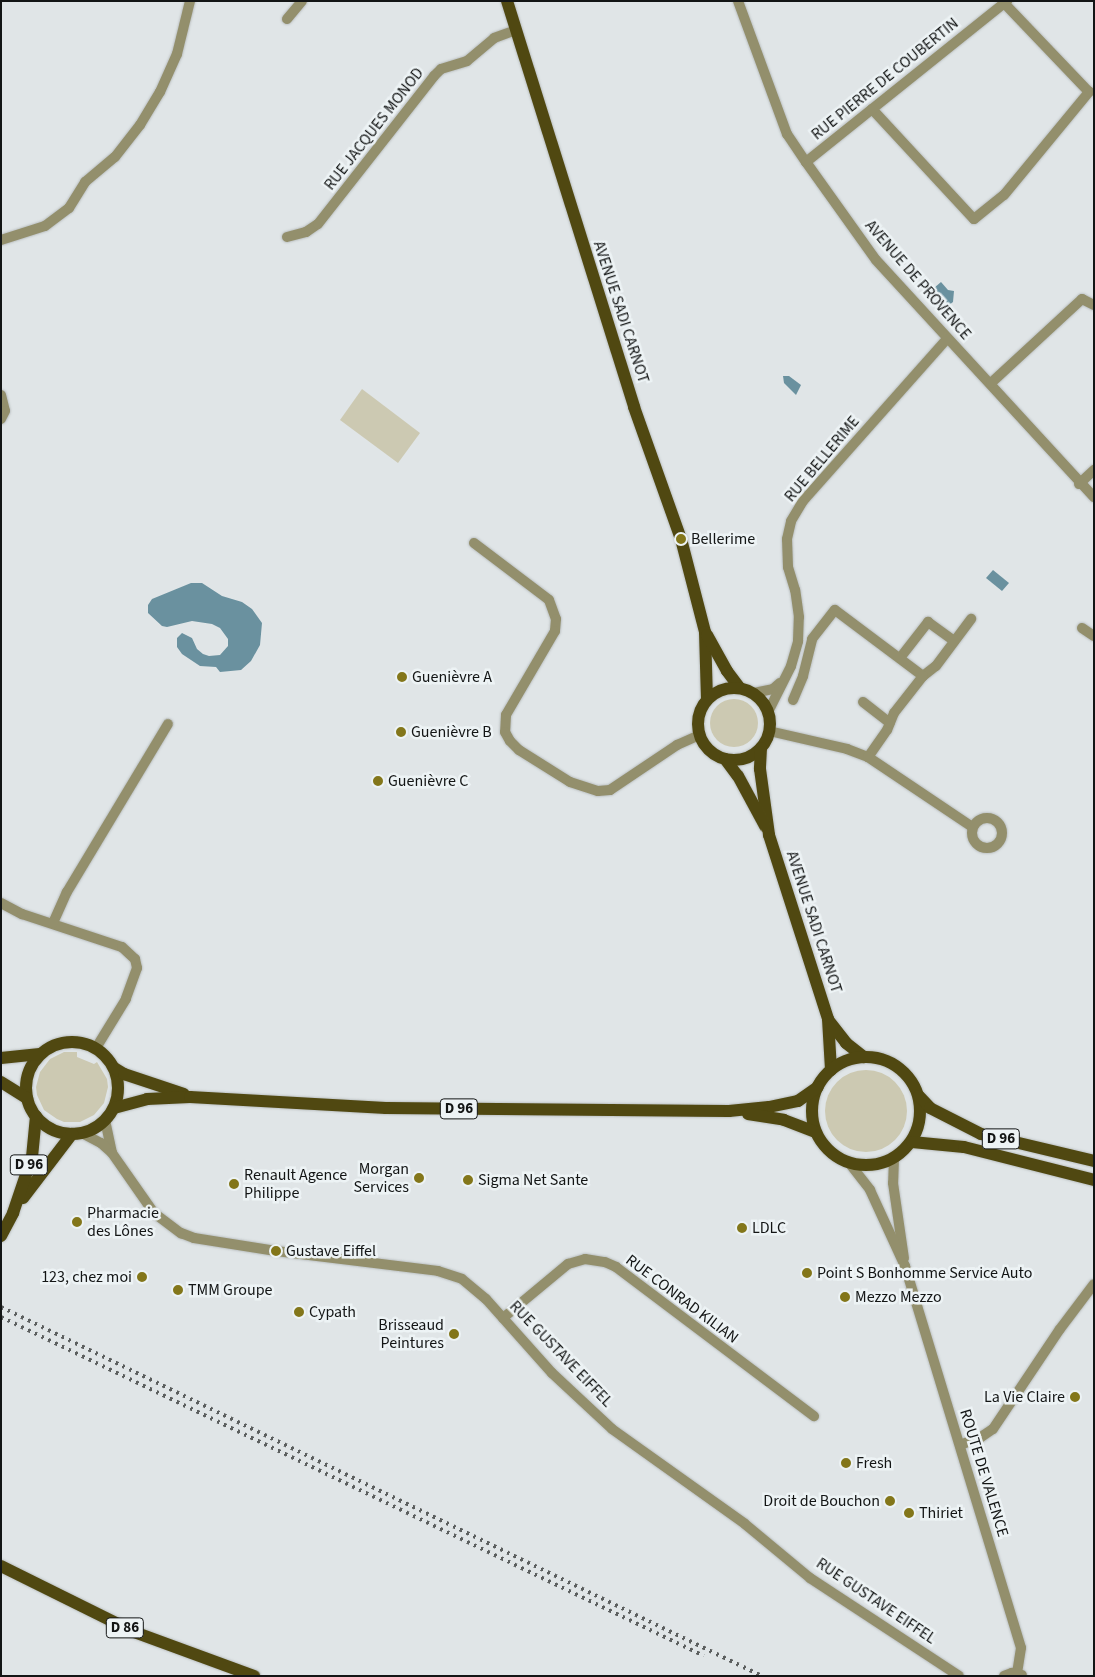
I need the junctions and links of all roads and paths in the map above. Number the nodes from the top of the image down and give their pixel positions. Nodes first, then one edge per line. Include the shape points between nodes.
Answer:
1 (190, 1) edge
2 (302, 1) edge
3 (507, 1) edge
4 (738, 1) edge
5 (1006, 2) edge
6 (287, 19) dead end
7 (516, 30) junction
8 (872, 109) junction
9 (806, 162) junction
10 (287, 237) dead end
11 (1, 240) edge
12 (1094, 305) edge
13 (947, 339) junction
14 (991, 383) junction
15 (1, 395) edge
16 (1, 419) edge
17 (1094, 470) edge
18 (1080, 484) junction
19 (1094, 497) edge
20 (474, 543) dead end
21 (971, 619) dead end
22 (1082, 628) dead end
23 (705, 632) junction
24 (1094, 636) edge
25 (954, 641) junction
26 (900, 658) junction
27 (923, 676) junction
28 (783, 681) junction
29 (740, 688) junction
30 (754, 694) junction
31 (707, 699) junction
32 (794, 700) dead end
33 (862, 702) dead end
34 (768, 712) junction
35 (890, 723) junction
36 (168, 724) dead end
37 (769, 731) junction
38 (699, 735) junction
39 (761, 748) junction
40 (868, 757) junction
41 (725, 759) junction
42 (972, 827) dead end
43 (769, 835) junction
44 (1, 903) edge
45 (53, 923) junction
46 (828, 1019) junction
47 (96, 1048) junction
48 (40, 1054) junction
49 (864, 1057) junction
50 (1, 1058) edge
51 (114, 1068) junction
52 (830, 1070) junction
53 (1, 1082) edge
54 (818, 1086) junction
55 (190, 1096) junction
56 (919, 1096) junction
57 (27, 1098) junction
58 (114, 1108) junction
59 (728, 1111) junction
60 (36, 1116) junction
61 (105, 1120) junction
62 (816, 1132) junction
63 (77, 1133) junction
64 (912, 1142) junction
65 (112, 1153) junction
66 (894, 1158) junction
67 (1094, 1161) edge
68 (850, 1164) junction
69 (1094, 1180) edge
70 (13, 1212) junction
71 (1, 1236) edge
72 (905, 1266) junction
73 (1094, 1284) edge
74 (503, 1318) junction
75 (814, 1416) dead end
76 (960, 1445) junction
77 (1, 1566) edge
78 (1020, 1674) edge
79 (254, 1676) edge
80 (959, 1676) edge
81 (1004, 1676) edge

1 - 11 street via 177,54 140,125 114,157 86,182 69,208 45,226
2 - 6 street
3 - 7 main road, AVENUE SADI CARNOT
4 - 9 street, AVENUE DE PROVENCE via 787,134
5 - 8 street, RUE PIERRE DE COUBERTIN
5 - 8 street via 1089,92 1004,195 974,219
7 - 10 street, RUE JACQUES MONOD via 494,38 466,60 441,69 318,224 306,232
7 - 23 main road, AVENUE SADI CARNOT via 634,407 673,515
8 - 9 street, RUE PIERRE DE COUBERTIN
9 - 13 street, AVENUE DE PROVENCE via 876,260
12 - 14 street via 1082,300
13 - 14 street, AVENUE DE PROVENCE
13 - 28 street, RUE BELLERIME via 803,501 791,521 787,539 788,567 799,617 798,641
14 - 18 street, AVENUE DE PROVENCE
15 - 16 street via 5,411
17 - 18 street
18 - 19 street, AVENUE DE PROVENCE
20 - 38 street via 549,600 556,619 555,631 506,716 505,732 519,750 570,782 598,791 610,790 677,744
21 - 25 street
22 - 24 street
23 - 29 main road, AVENUE SADI CARNOT
23 - 31 main road, AVENUE SADI CARNOT
25 - 26 street via 928,622
25 - 27 street via 936,666
26 - 27 street
26 - 32 street via 835,610 812,640
27 - 35 street
28 - 30 street via 773,689
28 - 34 street, RUE BELLERIME
29 - 30 main road
29 - 31 main road via 722,689
30 - 34 main road
31 - 38 main road via 698,716
33 - 35 street
34 - 37 main road
35 - 40 street
36 - 45 street via 67,892
37 - 39 main road
37 - 40 street
38 - 41 main road via 709,750
39 - 41 main road via 744,758
39 - 43 main road, AVENUE SADI CARNOT via 760,769
40 - 42 street
41 - 43 main road, AVENUE SADI CARNOT via 738,776
43 - 46 main road, AVENUE SADI CARNOT
44 - 45 street via 22,914
45 - 47 street via 122,947 134,959 137,968 126,1000
46 - 49 main road, AVENUE SADI CARNOT via 846,1043
46 - 52 main road, AVENUE SADI CARNOT
47 - 48 main road via 79,1042 61,1043
47 - 51 main road
48 - 50 main road
48 - 57 main road via 27,1079
49 - 52 main road via 840,1063
49 - 56 main road via 892,1063 913,1083
51 - 55 main road, D 96
51 - 58 main road via 118,1088
52 - 54 main road
53 - 57 main road
54 - 59 main road, D 96 via 798,1101
54 - 62 main road via 812,1109
55 - 58 main road, D 96 via 147,1099
55 - 59 main road, D 96 via 386,1108
56 - 64 main road via 921,1112
56 - 67 main road, D 96 via 930,1108 981,1134
57 - 60 main road
58 - 61 main road
59 - 62 main road, D 96 via 784,1120
60 - 63 main road via 52,1129
60 - 70 main road, D 96 via 32,1157
61 - 63 main road
61 - 65 street, RUE GUSTAVE EIFFEL
62 - 68 main road via 829,1152
63 - 65 street, RUE GUSTAVE EIFFEL via 101,1143
63 - 70 main road, D 96
64 - 66 main road
64 - 69 main road, D 96 via 964,1146
65 - 74 street, RUE GUSTAVE EIFFEL via 154,1213 181,1233 219,1243 450,1273 472,1286
66 - 68 main road via 866,1166
66 - 72 street via 893,1183
68 - 72 street via 870,1190
70 - 71 main road, D 96
72 - 76 street, ROUTE DE VALENCE
73 - 76 street via 1074,1308 993,1428 981,1437
74 - 75 street, RUE CONRAD KILIAN via 568,1264 586,1259 605,1262
74 - 80 street, RUE GUSTAVE EIFFEL via 584,1405 631,1444 746,1524 810,1578
76 - 78 street, ROUTE DE VALENCE via 1021,1648
77 - 79 main road, D 86 via 134,1632
78 - 81 street

